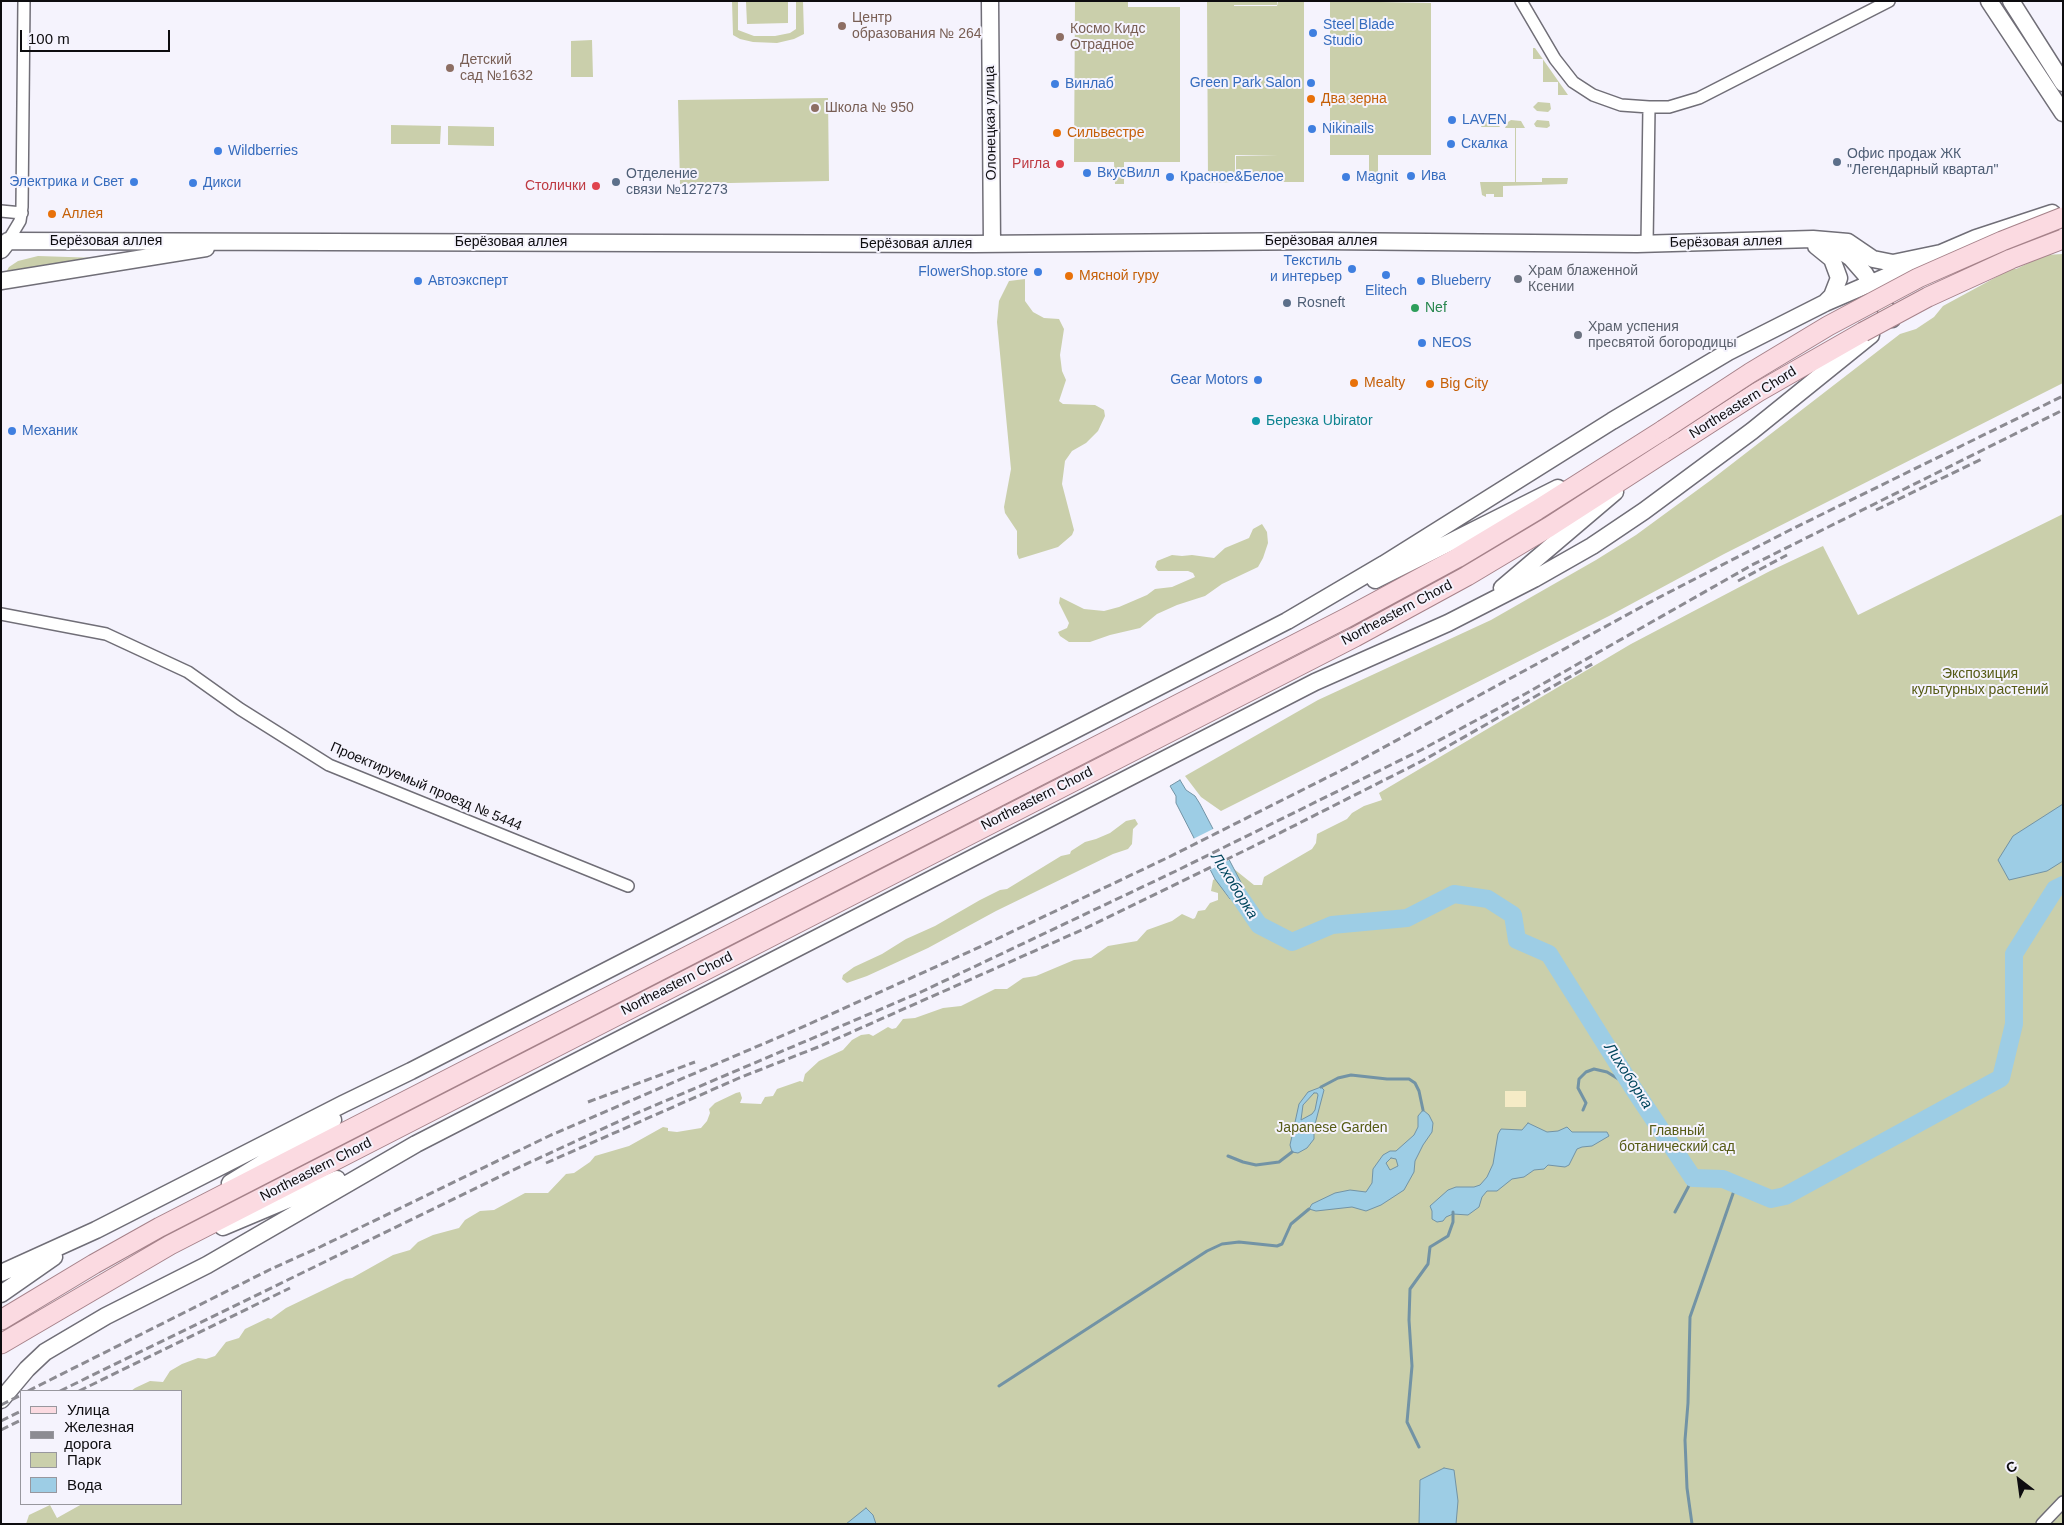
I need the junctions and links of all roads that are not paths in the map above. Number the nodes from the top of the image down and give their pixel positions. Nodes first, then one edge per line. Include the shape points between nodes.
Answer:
1 (24, 1) edge
2 (990, 1) edge
3 (1520, 1) edge
4 (1889, 1) edge
5 (1989, 1) edge
6 (2011, 1) edge
7 (2017, 1) edge
8 (2051, 65) junction
9 (2063, 83) edge
10 (1649, 107) junction
11 (2063, 113) edge
12 (2063, 209) edge
13 (1, 211) edge
14 (22, 213) junction
15 (2063, 217) edge
16 (2063, 233) edge
17 (2063, 239) edge
18 (245, 240) junction
19 (1805, 240) junction
20 (1825, 240) junction
21 (992, 244) junction
22 (1647, 244) junction
23 (4, 246) edge
24 (1860, 250) junction
25 (1941, 252) junction
26 (1877, 280) junction
27 (1, 281) edge
28 (1825, 303) junction
29 (1897, 316) junction
30 (1610, 464) junction
31 (1642, 467) junction
32 (1, 614) edge
33 (1287, 621) junction
34 (1448, 623) junction
35 (628, 886) dead end
36 (411, 1071) junction
37 (416, 1144) junction
38 (160, 1227) junction
39 (96, 1230) junction
40 (141, 1261) junction
41 (1, 1273) edge
42 (1, 1294) edge
43 (1, 1320) edge
44 (1, 1344) edge
45 (1, 1400) edge
46 (2063, 1502) edge
47 (2042, 1524) edge

1 - 14 street
2 - 21 main road, Олонецкая улица
3 - 10 street via 1573,82 1593,95 1622,105
4 - 10 street via 1699,98 1669,107
5 - 11 main road
6 - 8 main road
7 - 8 main road
8 - 9 main road
10 - 22 street
12 - 25 main road, Берёзовая аллея
13 - 14 street
14 - 23 street
15 - 30 main road, Northeastern Chord, bridge via 1918,278 1820,331 1750,372
16 - 29 main road via 2007,253
17 - 31 main road, Northeastern Chord, bridge via 1928,297 1871,327 1773,383
18 - 21 main road, Берёзовая аллея
18 - 23 main road, Берёзовая аллея
18 - 27 main road
19 - 20 main road, Берёзовая аллея
19 - 22 main road, Берёзовая аллея
19 - 28 main road via 1823,250 1837,268 1837,287
20 - 24 main road, Берёзовая аллея via 1848,242
20 - 26 main road, Берёзовая аллея via 1851,258 1865,274
21 - 22 main road, Берёзовая аллея via 1152,241
24 - 25 main road, Берёзовая аллея via 1874,259 1893,263
24 - 26 main road, Берёзовая аллея via 1869,258
25 - 26 main road
26 - 28 main road
26 - 29 main road, Берёзовая аллея
28 - 33 main road via 1728,352
29 - 34 main road via 1752,431 1644,511 1534,580
30 - 33 main road
30 - 38 main road, Northeastern Chord via 1457,558 1346,618
31 - 34 main road via 1507,584
31 - 40 main road, Northeastern Chord via 1549,528 1355,637
32 - 35 street, Проектируемый проезд № 5444 via 106,634 188,672 329,765
33 - 36 main road
34 - 37 main road via 1315,682
36 - 38 main road
36 - 39 main road
37 - 40 main road
37 - 45 main road via 207,1266 106,1316 45,1352
38 - 43 main road, Northeastern Chord
39 - 41 main road
39 - 42 main road
40 - 44 main road, Northeastern Chord
46 - 47 street

